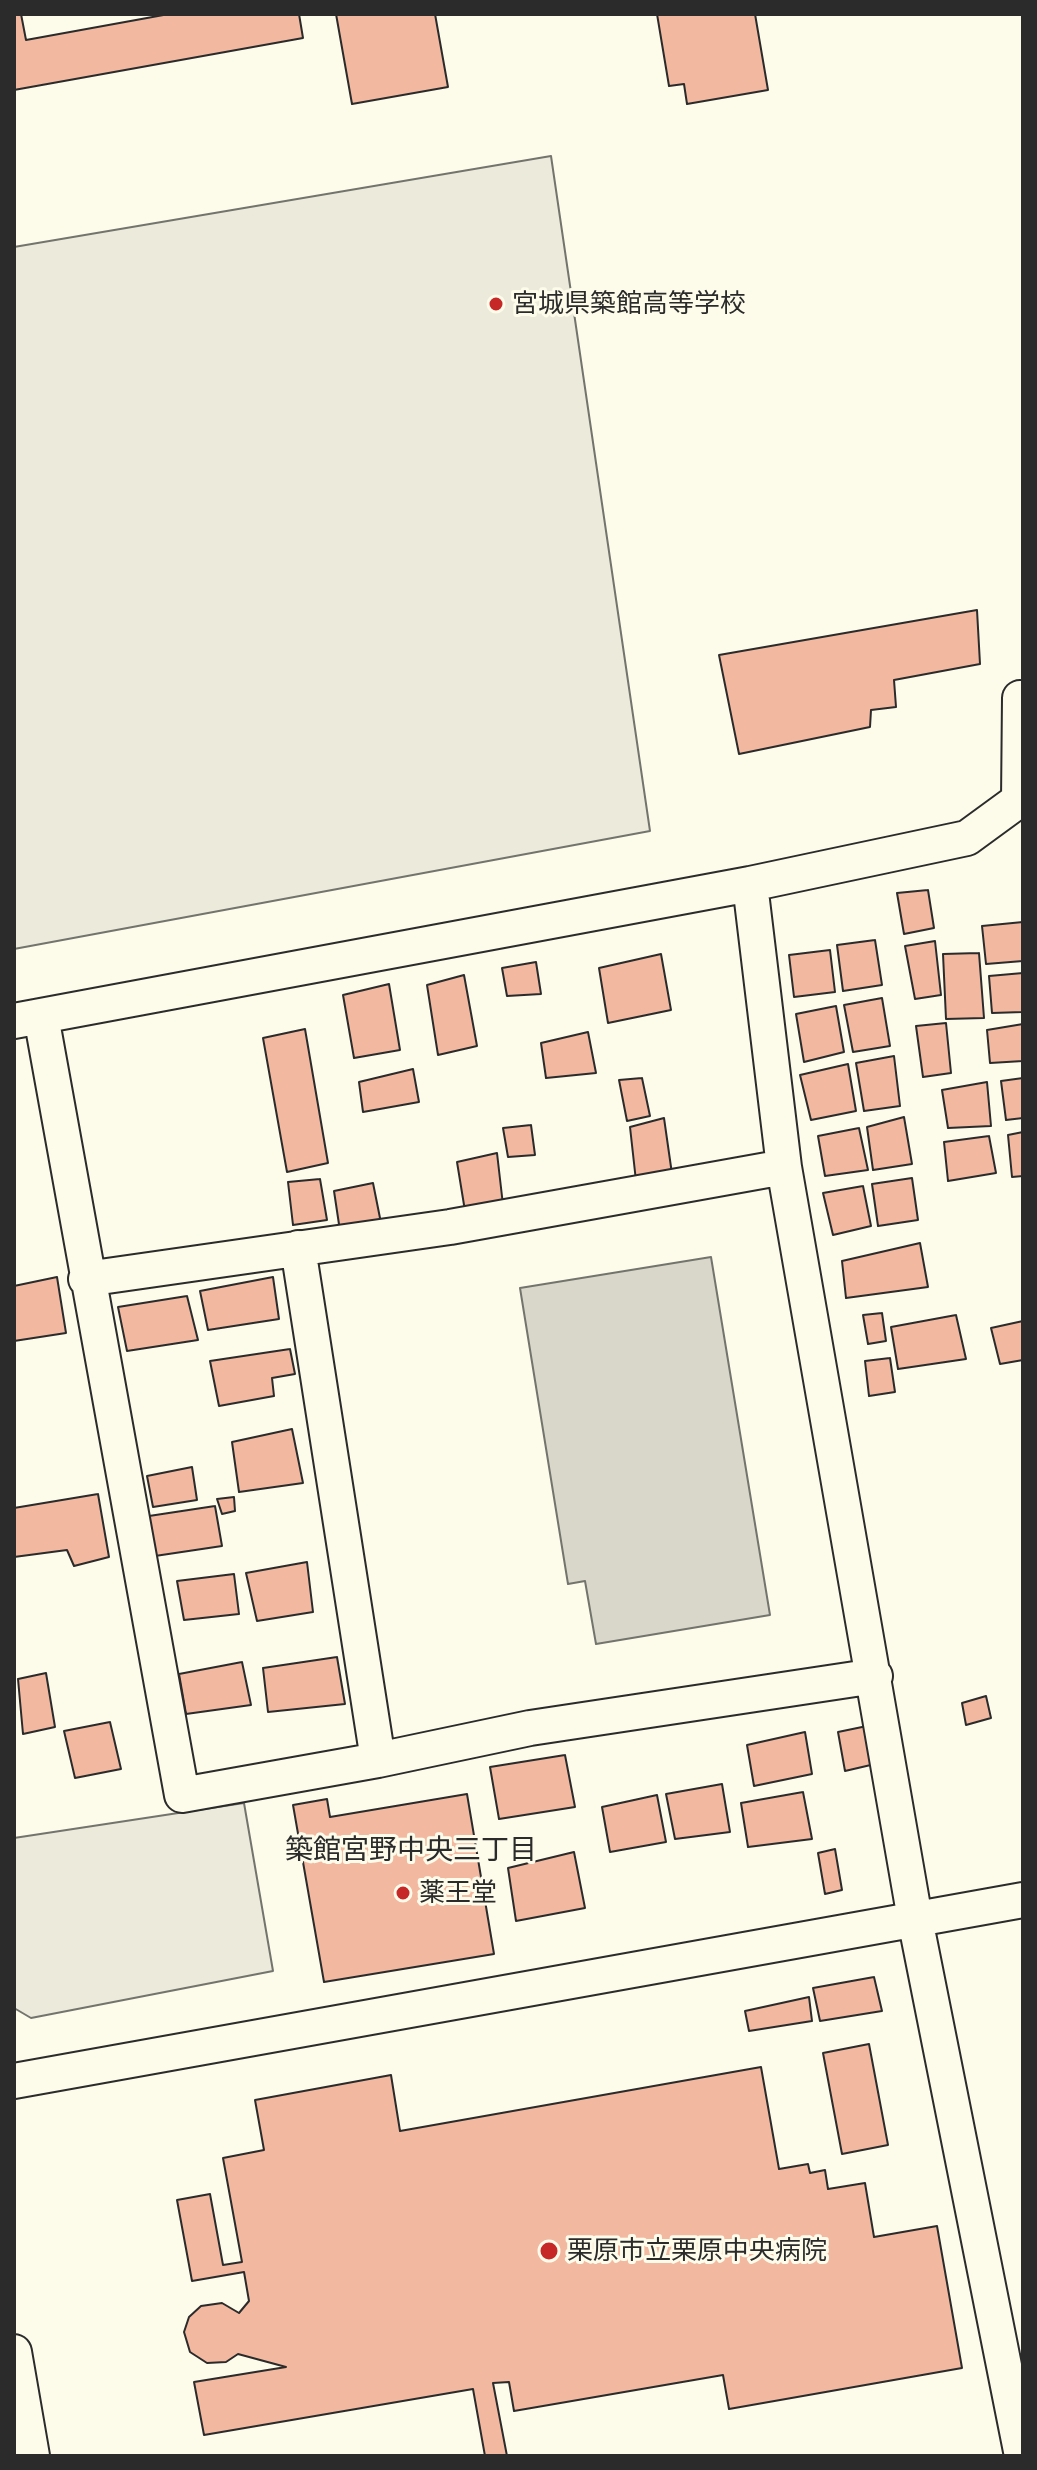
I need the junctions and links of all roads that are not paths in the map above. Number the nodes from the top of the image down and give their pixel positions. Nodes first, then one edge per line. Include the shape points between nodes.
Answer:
1 (1020, 698) dead end
2 (750, 884) junction
3 (27, 1019) edge
4 (784, 1167) junction
5 (298, 1248) junction
6 (86, 1279) junction
7 (875, 1676) junction
8 (378, 1760) junction
9 (1023, 1900) edge
10 (915, 1919) junction
11 (14, 2081) edge
12 (14, 2352) edge
13 (32, 2456) edge
14 (1022, 2456) edge

1 - 2 street via 1019,800 967,838
2 - 3 street
2 - 4 street
3 - 6 street
4 - 5 street via 450,1227
4 - 7 street
5 - 6 street
5 - 8 street
6 - 8 street via 182,1795
7 - 8 street via 530,1728
7 - 10 street
9 - 10 street
10 - 11 street
10 - 14 street
12 - 13 street

